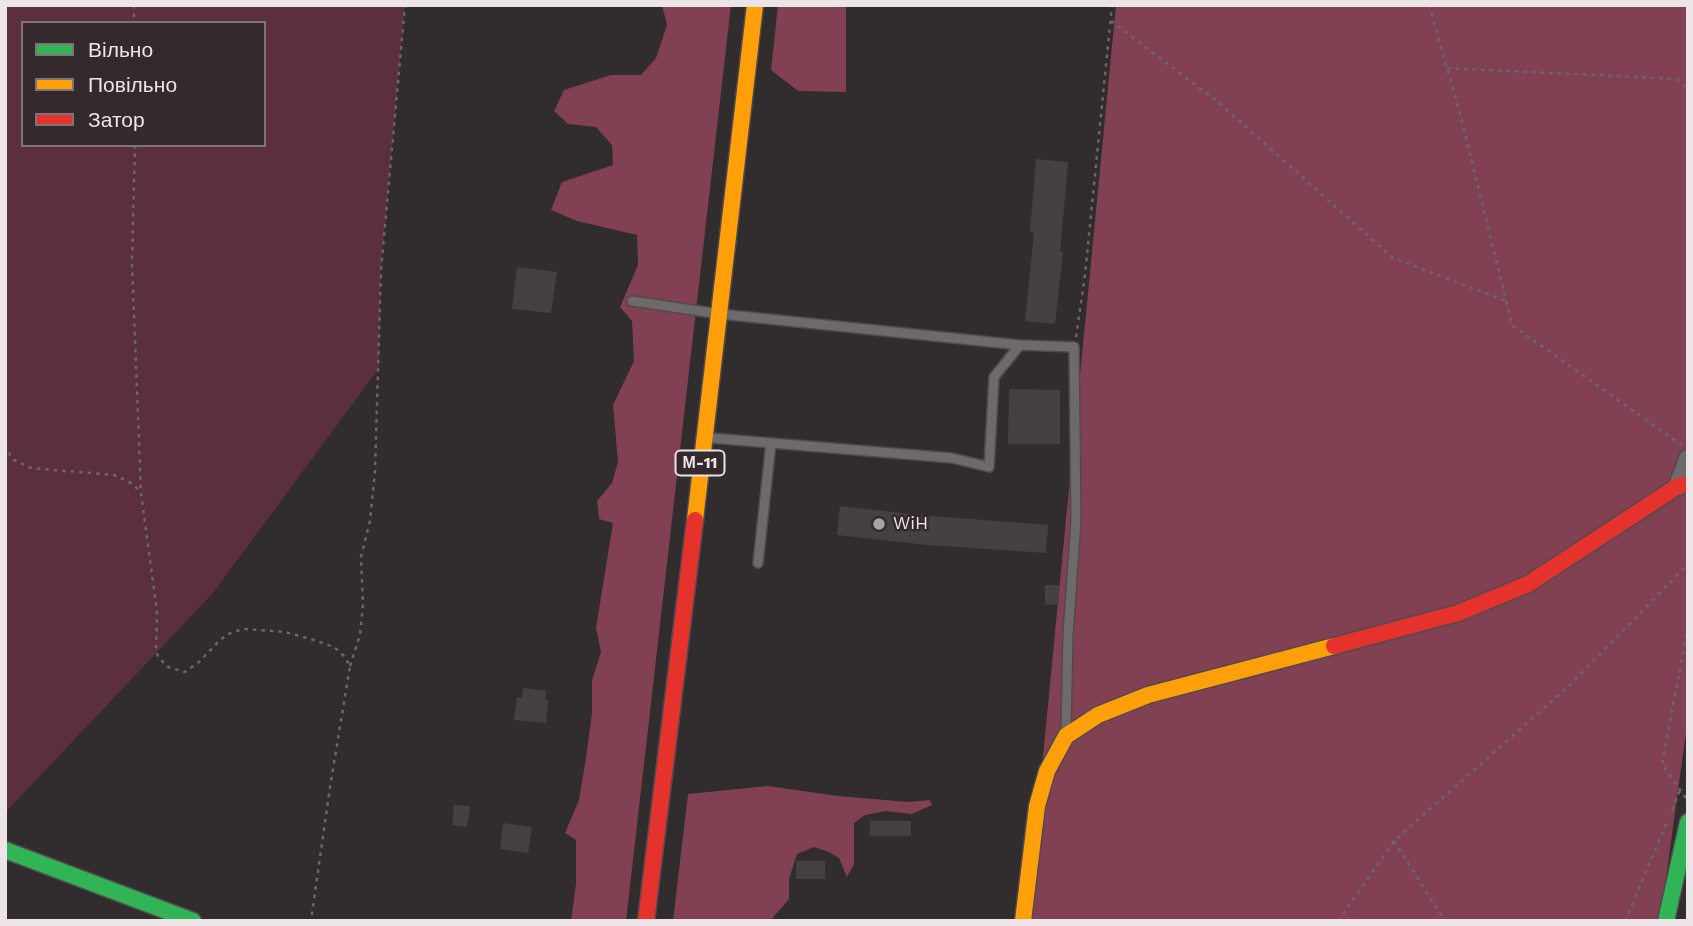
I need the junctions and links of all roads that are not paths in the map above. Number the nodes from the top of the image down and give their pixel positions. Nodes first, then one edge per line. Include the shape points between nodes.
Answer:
1 (755, 5) edge
2 (632, 301) dead end
3 (720, 314) junction
4 (1020, 345) junction
5 (703, 437) junction
6 (771, 443) junction
7 (1688, 459) edge
8 (1683, 485) edge
9 (758, 563) dead end
10 (1066, 736) junction
11 (1688, 822) edge
12 (5, 850) edge
13 (193, 921) edge
14 (646, 921) edge
15 (1023, 921) edge
16 (1666, 921) edge

1 - 3 main road, М-11
2 - 3 lane
3 - 4 lane
3 - 5 main road, М-11
4 - 6 lane via 995,377 989,467 952,458
4 - 10 lane via 1074,347 1076,520
5 - 6 lane
5 - 14 main road, М-11
6 - 9 lane
7 - 8 street
8 - 10 main road via 1528,584 1458,613 1148,695 1098,715
10 - 15 main road via 1047,771 1037,806
11 - 16 main road
12 - 13 main road

